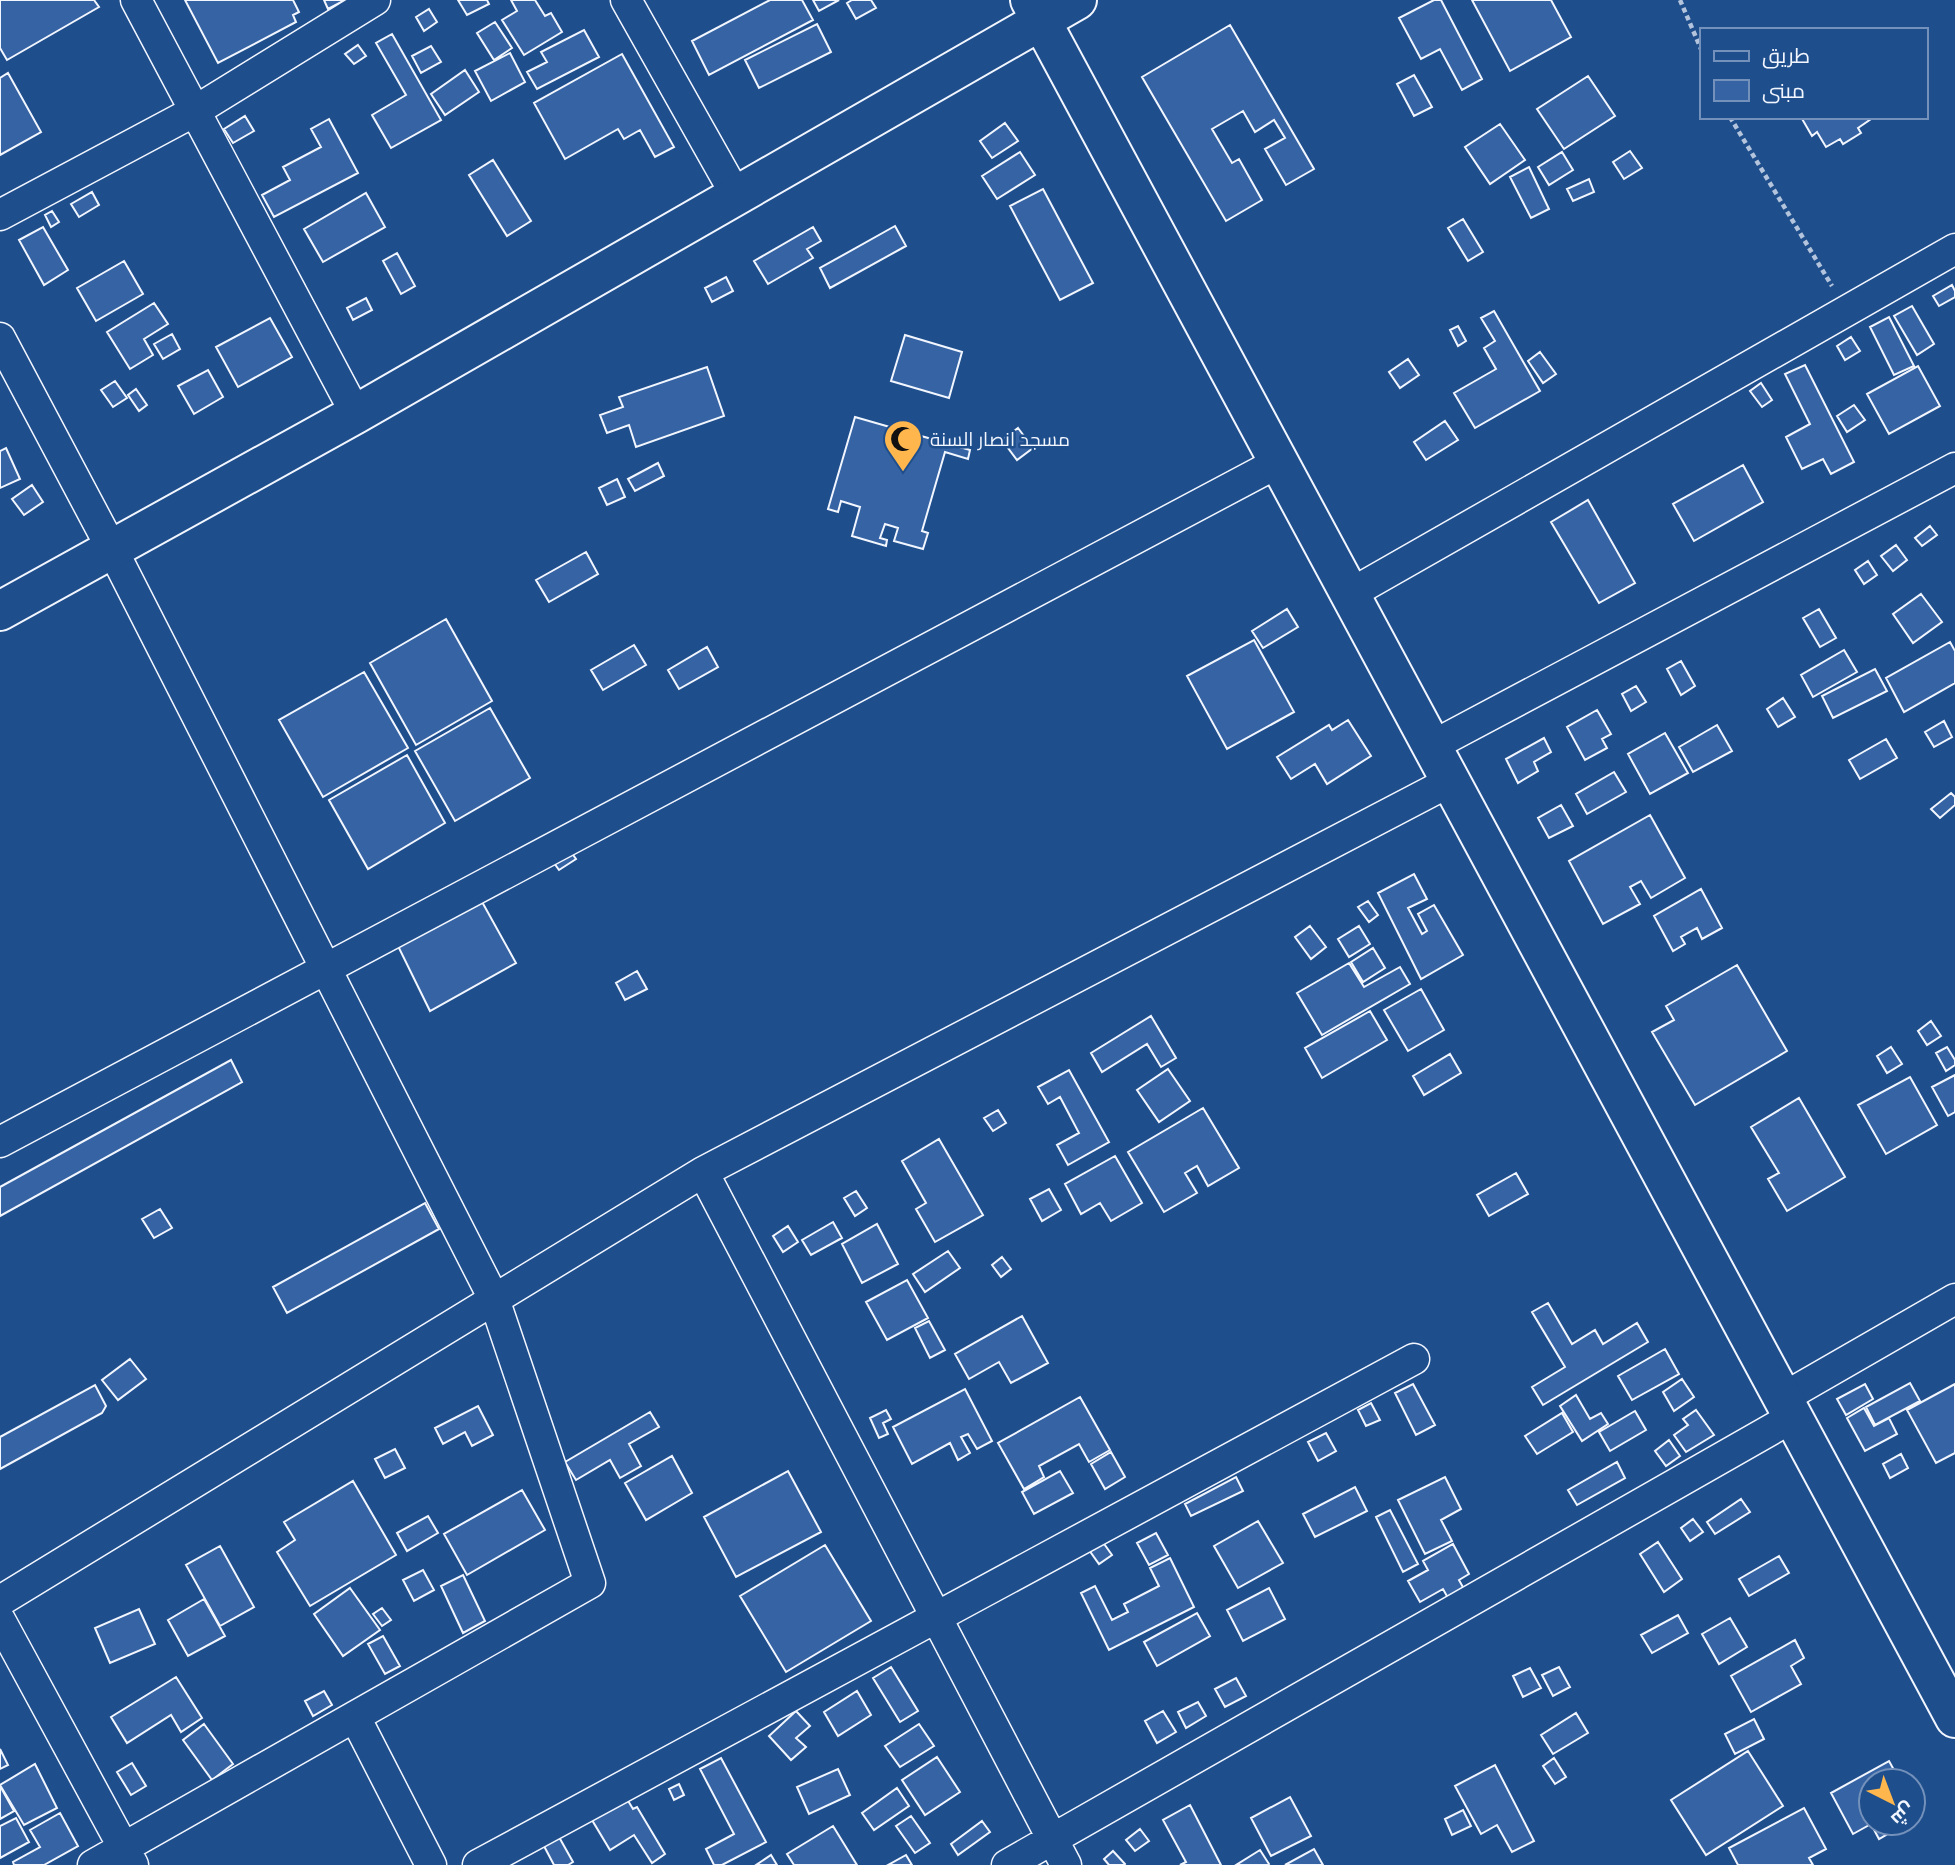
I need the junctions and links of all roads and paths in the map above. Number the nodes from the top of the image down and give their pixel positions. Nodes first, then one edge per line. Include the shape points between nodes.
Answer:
1 (136, 0) edge
2 (375, 0) edge
3 (625, 0) edge
4 (1077, 0) edge
5 (1680, 0) edge
6 (1035, 10) edge
7 (1700, 47) edge
8 (195, 111) junction
9 (1731, 119) edge
10 (736, 195) junction
11 (0, 215) edge
12 (1955, 249) edge
13 (1847, 310) junction
14 (0, 338) edge
15 (356, 414) junction
16 (1279, 462) junction
17 (1955, 468) edge
18 (113, 549) junction
19 (1350, 594) junction
20 (0, 611) edge
21 (1432, 746) junction
22 (1451, 781) junction
23 (326, 969) junction
24 (0, 1142) edge
25 (703, 1172) junction
26 (1955, 1298) edge
27 (494, 1300) junction
28 (1414, 1359) dead end
29 (1788, 1408) junction
30 (0, 1601) edge
31 (936, 1617) junction
32 (0, 1620) edge
33 (355, 1717) junction
34 (1955, 1718) edge
35 (1059, 1852) edge
36 (129, 1857) edge
37 (93, 1865) edge
38 (431, 1865) edge
39 (478, 1865) edge
40 (1007, 1865) edge

1 - 8 street
2 - 8 street
3 - 10 street
4 - 6 street
5 - 7 path
6 - 10 street
6 - 16 street
8 - 11 street
8 - 15 street
9 - 13 path
10 - 15 street
12 - 13 street
13 - 19 street
14 - 18 street
15 - 18 street
16 - 19 street
16 - 23 street
17 - 21 street
18 - 20 street
18 - 23 street
19 - 21 street
21 - 22 street
22 - 25 street
22 - 29 street
23 - 24 street
23 - 27 street
25 - 27 street
25 - 31 street
26 - 29 street
27 - 30 street
27 - 33 street via 590,1583
28 - 31 street
29 - 34 street
29 - 35 street
31 - 35 street
31 - 39 street
32 - 36 street
33 - 36 street
33 - 38 street
35 - 40 street
36 - 37 street

